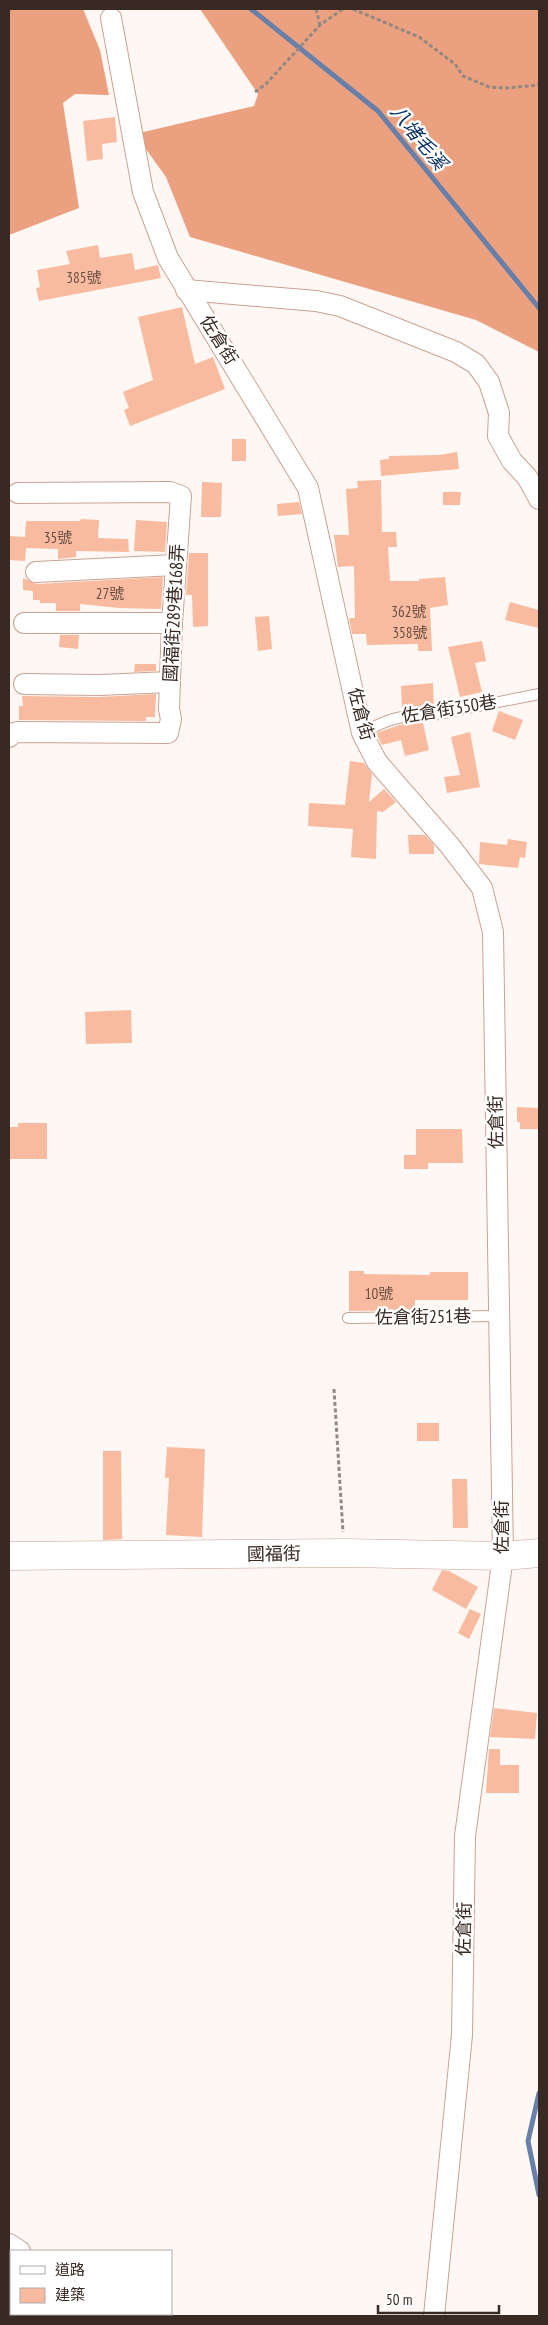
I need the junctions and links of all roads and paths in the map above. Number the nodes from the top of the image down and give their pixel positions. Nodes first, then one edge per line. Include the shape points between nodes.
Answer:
1 (316, 9) edge
2 (343, 9) edge
3 (353, 9) edge
4 (109, 14) edge
5 (320, 25) junction
6 (539, 86) edge
7 (255, 92) dead end
8 (186, 290) junction
9 (18, 493) dead end
10 (539, 499) edge
11 (175, 565) junction
12 (36, 572) dead end
13 (24, 623) dead end
14 (172, 623) junction
15 (170, 682) junction
16 (24, 684) dead end
17 (539, 694) edge
18 (362, 733) junction
19 (9, 737) edge
20 (499, 1316) junction
21 (348, 1318) dead end
22 (334, 1389) dead end
23 (345, 1553) junction
24 (539, 1553) edge
25 (9, 1556) edge
26 (503, 1556) junction
27 (434, 2316) edge

1 - 5 path
2 - 5 path
3 - 6 path via 419,37 455,64 463,76 490,87
4 - 8 street, 佐倉街 via 142,192 168,258
5 - 7 path
8 - 10 street via 340,306 456,352 476,364 489,382 499,412 498,436
8 - 18 street, 佐倉街 via 308,488
9 - 11 street, 國福街289巷168弄 via 170,492 181,496
11 - 12 street
11 - 14 street, 國福街289巷168弄
13 - 14 street
14 - 15 street, 國福街289巷168弄
15 - 16 street
15 - 19 street, 國福街289巷168弄 via 168,733 18,732
17 - 18 lane, 佐倉街350巷 via 428,716 401,716
18 - 20 street, 佐倉街 via 377,762 482,888 493,932
20 - 21 lane, 佐倉街251巷
20 - 26 street, 佐倉街
22 - 23 path
23 - 25 street, 國福街
23 - 26 street, 國福街
24 - 26 street, 國福街
26 - 27 street, 佐倉街 via 465,1836 462,2035

